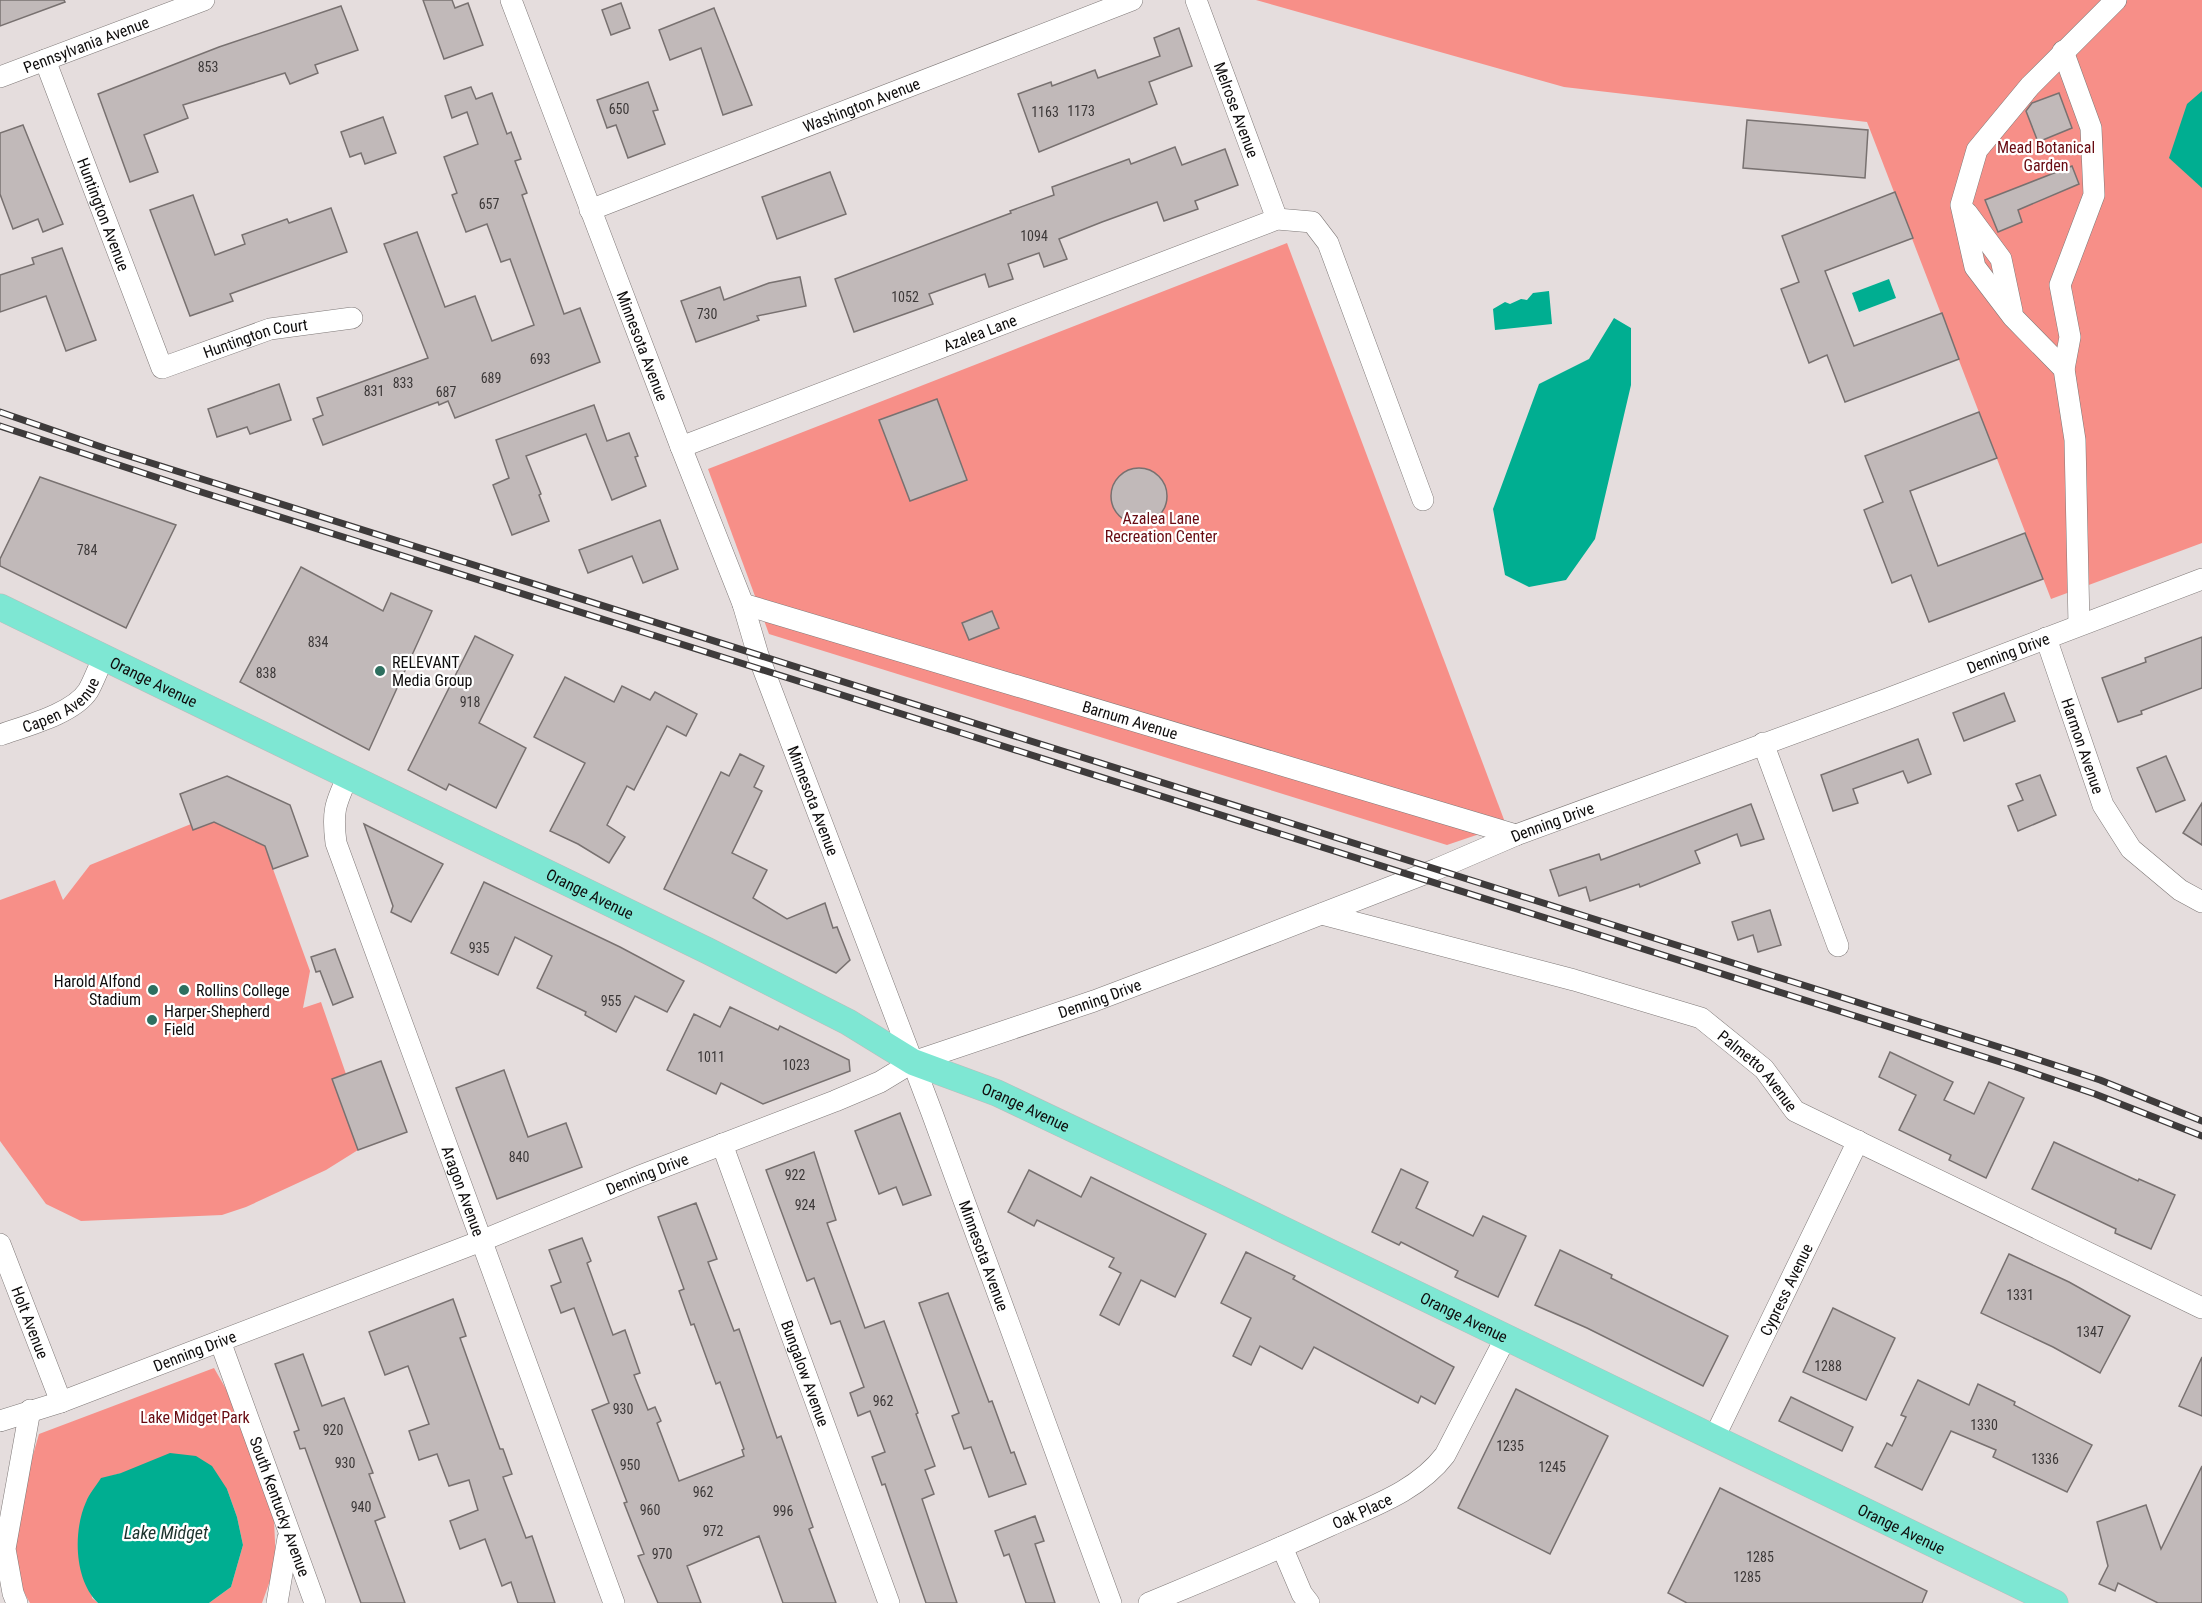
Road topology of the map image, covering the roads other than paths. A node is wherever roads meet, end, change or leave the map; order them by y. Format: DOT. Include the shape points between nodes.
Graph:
graph roads {
  1 [pos="204,0"];
  2 [pos="511,0"];
  3 [pos="1132,0"];
  4 [pos="1196,0"];
  5 [pos="2117,0"];
  6 [pos="173,5"];
  7 [pos="2063,51"];
  8 [pos="45,60"];
  9 [pos="0,77"];
  10 [pos="590,210"];
  11 [pos="1277,219"];
  12 [pos="352,318"];
  13 [pos="162,369"];
  14 [pos="2064,369"];
  15 [pos="681,447"];
  16 [pos="1423,500"];
  17 [pos="2202,579"];
  18 [pos="743,604"];
  19 [pos="0,607"];
  20 [pos="2079,626"];
  21 [pos="2046,638"];
  22 [pos="104,657"];
  23 [pos="0,735"];
  24 [pos="1763,743"];
  25 [pos="348,776"];
  26 [pos="1516,835"];
  27 [pos="2202,902"];
  28 [pos="1322,914"];
  29 [pos="1838,946"];
  30 [pos="913,1062"];
  31 [pos="1858,1141"];
  32 [pos="722,1144"];
  33 [pos="481,1241"];
  34 [pos="0,1244"];
  35 [pos="2202,1308"];
  36 [pos="1506,1337"];
  37 [pos="220,1341"];
  38 [pos="61,1401"];
  39 [pos="30,1410"];
  40 [pos="0,1421"];
  41 [pos="1714,1438"];
  42 [pos="289,1534"];
  43 [pos="1282,1547"];
  44 [pos="16,1603"];
  45 [pos="277,1603"];
  46 [pos="315,1603"];
  47 [pos="614,1603"];
  48 [pos="889,1603"];
  49 [pos="1111,1603"];
  50 [pos="1149,1603"];
  51 [pos="1309,1603"];
  52 [pos="2055,1603"];
  1 -- 6 [label="street, Pennsylvania Avenue"];
  2 -- 10 [label="street, Minnesota Avenue"];
  3 -- 10 [label="street, Washington Avenue"];
  4 -- 11 [label="street, Melrose Avenue"];
  5 -- 7 [label="street"];
  6 -- 8 [label="street, Pennsylvania Avenue"];
  7 -- 14 [label="street" via="2091,128 2094,195 2060,285 2070,337"];
  7 -- 14 [label="street" via="1977,150 1961,206 1975,267 2013,317"];
  8 -- 9 [label="street, Pennsylvania Avenue"];
  8 -- 13 [label="street, Huntington Avenue"];
  10 -- 15 [label="street, Minnesota Avenue"];
  11 -- 15 [label="street, Azalea Lane"];
  11 -- 16 [label="street" via="1312,222 1328,243"];
  12 -- 13 [label="street, Huntington Court" via="270,329"];
  14 -- 20 [label="street" via="2076,440"];
  15 -- 18 [label="street, Minnesota Avenue"];
  17 -- 20 [label="street, Denning Drive"];
  18 -- 26 [label="street, Barnum Avenue"];
  18 -- 30 [label="street, Minnesota Avenue" via="758,655"];
  19 -- 22 [label="main road, Orange Avenue"];
  20 -- 21 [label="street, Denning Drive"];
  21 -- 24 [label="street, Denning Drive"];
  21 -- 27 [label="street, Harmon Avenue" via="2103,805 2131,849 2180,890"];
  22 -- 23 [label="street, Capen Avenue" via="88,692 79,700 55,715"];
  22 -- 25 [label="main road, Orange Avenue"];
  24 -- 26 [label="street, Denning Drive"];
  24 -- 29 [label="street"];
  25 -- 30 [label="main road, Orange Avenue" via="718,956 848,1022"];
  25 -- 33 [label="street, Aragon Avenue" via="334,810 336,843"];
  26 -- 28 [label="street, Denning Drive"];
  28 -- 30 [label="street, Denning Drive" via="1094,1001"];
  28 -- 31 [label="street, Palmetto Avenue" via="1701,1018 1764,1069 1795,1111"];
  30 -- 32 [label="street, Denning Drive" via="880,1082"];
  30 -- 36 [label="main road, Orange Avenue" via="997,1093"];
  30 -- 49 [label="street, Minnesota Avenue"];
  31 -- 35 [label="street, Palmetto Avenue"];
  31 -- 41 [label="street, Cypress Avenue"];
  32 -- 33 [label="street, Denning Drive"];
  32 -- 48 [label="street, Bungalow Avenue"];
  33 -- 37 [label="street, Denning Drive"];
  33 -- 47 [label="street, Aragon Avenue"];
  34 -- 38 [label="street, Holt Avenue"];
  36 -- 41 [label="main road, Orange Avenue"];
  36 -- 43 [label="street, Oak Place" via="1434,1469 1404,1491"];
  37 -- 38 [label="street, Denning Drive"];
  37 -- 42 [label="street, South Kentucky Avenue"];
  38 -- 39 [label="street, Denning Drive"];
  39 -- 40 [label="street, Denning Drive"];
  39 -- 44 [label="street" via="5,1549"];
  41 -- 52 [label="main road, Orange Avenue"];
  42 -- 45 [label="street"];
  42 -- 46 [label="street, South Kentucky Avenue"];
  43 -- 50 [label="street, Oak Place"];
  43 -- 51 [label="street"];
}
